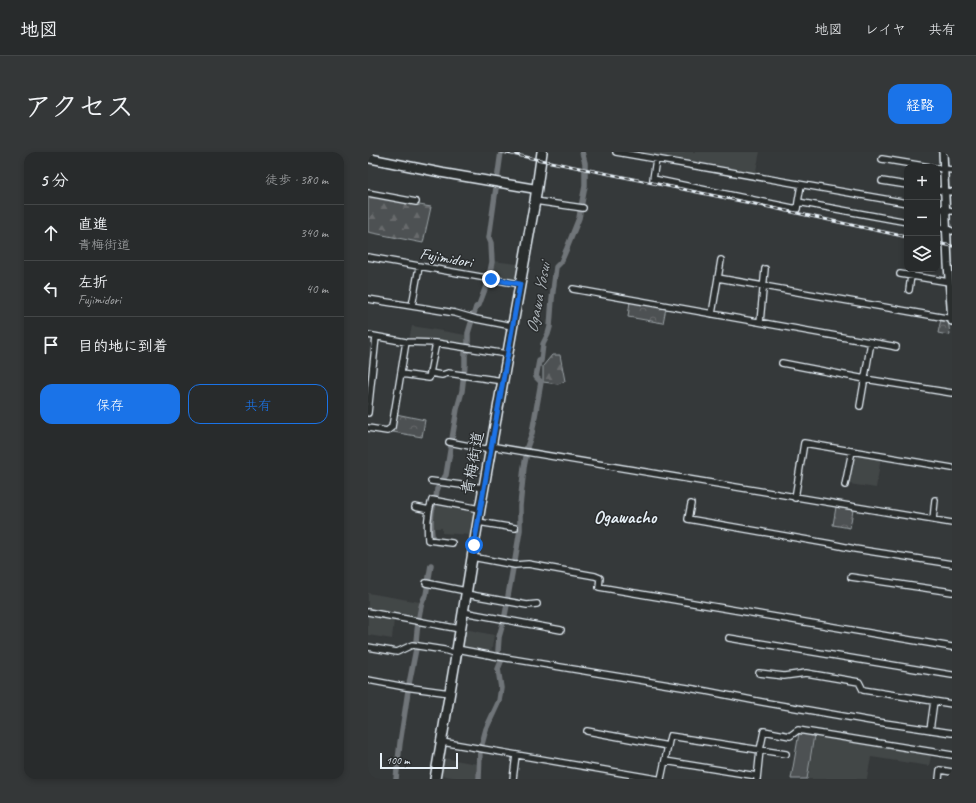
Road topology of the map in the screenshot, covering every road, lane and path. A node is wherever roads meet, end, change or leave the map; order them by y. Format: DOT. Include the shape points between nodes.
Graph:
graph roads {
  1 [pos="542,152"];
  2 [pos="616,152"];
  3 [pos="943,152"];
  4 [pos="368,158"];
  5 [pos="656,159"];
  6 [pos="882,159"];
  7 [pos="912,164"];
  8 [pos="940,169"];
  9 [pos="952,170"];
  10 [pos="882,181"];
  11 [pos="801,184"];
  12 [pos="904,185"];
  13 [pos="536,189"];
  14 [pos="949,192"];
  15 [pos="368,193"];
  16 [pos="534,201"];
  17 [pos="416,202"];
  18 [pos="798,202"];
  19 [pos="904,202"];
  20 [pos="581,208"];
  21 [pos="949,210"];
  22 [pos="904,221"];
  23 [pos="940,228"];
  24 [pos="950,230"];
  25 [pos="950,252"];
  26 [pos="368,257"];
  27 [pos="721,260"];
  28 [pos="420,267"];
  29 [pos="765,268"];
  30 [pos="912,272"];
  31 [pos="900,274"];
  32 [pos="911,276"];
  33 [pos="718,278"];
  34 [pos="949,282"];
  35 [pos="520,284"];
  36 [pos="764,286"];
  37 [pos="573,288"];
  38 [pos="909,290"];
  39 [pos="368,299"];
  40 [pos="412,306"];
  41 [pos="712,314"];
  42 [pos="952,320"];
  43 [pos="760,322"];
  44 [pos="512,326"];
  45 [pos="368,335"];
  46 [pos="376,336"];
  47 [pos="406,342"];
  48 [pos="871,342"];
  49 [pos="436,343"];
  50 [pos="896,347"];
  51 [pos="507,354"];
  52 [pos="782,363"];
  53 [pos="430,373"];
  54 [pos="401,374"];
  55 [pos="865,379"];
  56 [pos="503,381"];
  57 [pos="952,393"];
  58 [pos="860,406"];
  59 [pos="368,413"];
  60 [pos="368,428"];
  61 [pos="451,443"];
  62 [pos="491,447"];
  63 [pos="852,451"];
  64 [pos="952,468"];
  65 [pos="431,481"];
  66 [pos="845,485"];
  67 [pos="484,488"];
  68 [pos="795,498"];
  69 [pos="935,500"];
  70 [pos="691,504"];
  71 [pos="415,507"];
  72 [pos="429,510"];
  73 [pos="480,510"];
  74 [pos="933,520"];
  75 [pos="478,522"];
  76 [pos="952,523"];
  77 [pos="516,528"];
  78 [pos="452,543"];
  79 [pos="472,557"];
  80 [pos="952,564"];
  81 [pos="851,577"];
  82 [pos="428,584"];
  83 [pos="952,592"];
  84 [pos="466,593"];
  85 [pos="537,604"];
  86 [pos="368,612"];
  87 [pos="463,612"];
  88 [pos="460,629"];
  89 [pos="561,630"];
  90 [pos="729,638"];
  91 [pos="368,647"];
  92 [pos="952,647"];
  93 [pos="457,651"];
  94 [pos="759,673"];
  95 [pos="952,675"];
  96 [pos="368,680"];
  97 [pos="450,694"];
  98 [pos="934,701"];
  99 [pos="952,704"];
  100 [pos="930,730"];
  101 [pos="587,732"];
  102 [pos="952,733"];
  103 [pos="442,742"];
  104 [pos="668,746"];
  105 [pos="760,750"];
  106 [pos="786,754"];
  107 [pos="516,755"];
  108 [pos="952,755"];
  109 [pos="664,761"];
  110 [pos="952,772"];
  111 [pos="757,777"];
  112 [pos="435,779"];
  113 [pos="513,779"];
  114 [pos="657,779"];
  115 [pos="661,779"];
  116 [pos="939,779"];
  1 -- 13 [label="main road, 青梅街道"];
  2 -- 5 [label="street"];
  3 -- 8 [label="street"];
  4 -- 13 [label="main road"];
  5 -- 11 [label="street"];
  5 -- 18 [label="street" via="653,179 797,209"];
  6 -- 7 [label="street"];
  8 -- 9 [label="street"];
  8 -- 14 [label="street"];
  10 -- 12 [label="street"];
  11 -- 18 [label="street"];
  11 -- 19 [label="street"];
  13 -- 16 [label="main road, 青梅街道"];
  14 -- 21 [label="street"];
  15 -- 17 [label="street"];
  16 -- 20 [label="street"];
  16 -- 35 [label="main road, 青梅街道"];
  18 -- 22 [label="street"];
  21 -- 24 [label="street"];
  23 -- 24 [label="street"];
  24 -- 25 [label="street"];
  25 -- 34 [label="street"];
  26 -- 28 [label="street, Fujimidori"];
  27 -- 33 [label="street"];
  28 -- 35 [label="street, Fujimidori"];
  28 -- 40 [label="street"];
  29 -- 36 [label="street"];
  30 -- 32 [label="street"];
  31 -- 32 [label="street"];
  32 -- 34 [label="street"];
  32 -- 38 [label="street"];
  33 -- 36 [label="street"];
  33 -- 41 [label="street"];
  34 -- 42 [label="street"];
  35 -- 44 [label="main road, 青梅街道"];
  36 -- 42 [label="street"];
  36 -- 43 [label="street"];
  37 -- 41 [label="street"];
  39 -- 40 [label="street"];
  40 -- 44 [label="street"];
  41 -- 43 [label="street"];
  43 -- 48 [label="street"];
  44 -- 51 [label="main road, 青梅街道"];
  45 -- 46 [label="street"];
  46 -- 47 [label="street"];
  46 -- 59 [label="street"];
  47 -- 49 [label="street"];
  47 -- 54 [label="street"];
  48 -- 50 [label="street"];
  48 -- 55 [label="street"];
  49 -- 51 [label="street"];
  49 -- 53 [label="street"];
  51 -- 56 [label="main road, 青梅街道"];
  52 -- 55 [label="street"];
  53 -- 54 [label="street" via="429,378"];
  53 -- 56 [label="street"];
  54 -- 60 [label="street" via="392,427 387,431"];
  55 -- 57 [label="street"];
  55 -- 58 [label="street"];
  56 -- 62 [label="main road, 青梅街道"];
  61 -- 62 [label="street"];
  62 -- 67 [label="main road, 青梅街道"];
  62 -- 68 [label="street"];
  63 -- 64 [label="street"];
  63 -- 66 [label="street"];
  63 -- 68 [label="street" via="804,443"];
  65 -- 67 [label="street"];
  67 -- 73 [label="main road, 青梅街道"];
  68 -- 74 [label="street"];
  69 -- 74 [label="street"];
  70 -- 80 [label="street" via="688,519"];
  71 -- 72 [label="street"];
  72 -- 73 [label="street" via="432,500"];
  72 -- 78 [label="street" via="428,540"];
  73 -- 75 [label="main road, 青梅街道"];
  74 -- 76 [label="street"];
  75 -- 77 [label="street"];
  75 -- 79 [label="main road, 青梅街道"];
  79 -- 84 [label="main road, 青梅街道"];
  79 -- 92 [label="street" via="595,576 600,578 599,587"];
  81 -- 83 [label="street"];
  82 -- 84 [label="street"];
  84 -- 85 [label="street" via="527,605"];
  84 -- 87 [label="main road, 青梅街道"];
  86 -- 88 [label="street"];
  87 -- 88 [label="main road, 青梅街道"];
  87 -- 89 [label="street"];
  88 -- 93 [label="main road, 青梅街道"];
  90 -- 95 [label="street"];
  91 -- 93 [label="street" via="397,652 412,645"];
  93 -- 97 [label="main road, 青梅街道"];
  93 -- 100 [label="street"];
  94 -- 98 [label="street" via="784,676 806,673 859,682 863,690"];
  96 -- 97 [label="street"];
  97 -- 103 [label="main road, 青梅街道"];
  98 -- 99 [label="street"];
  98 -- 100 [label="street"];
  100 -- 102 [label="street"];
  101 -- 104 [label="street"];
  103 -- 107 [label="street"];
  103 -- 112 [label="main road, 青梅街道"];
  104 -- 105 [label="street" via="670,736"];
  104 -- 109 [label="street"];
  105 -- 106 [label="street"];
  105 -- 108 [label="street" via="764,731 790,736 798,730"];
  105 -- 111 [label="street"];
  107 -- 113 [label="street"];
  107 -- 114 [label="street"];
  109 -- 111 [label="street"];
  109 -- 115 [label="street"];
  110 -- 116 [label="street" via="940,770"];
}
